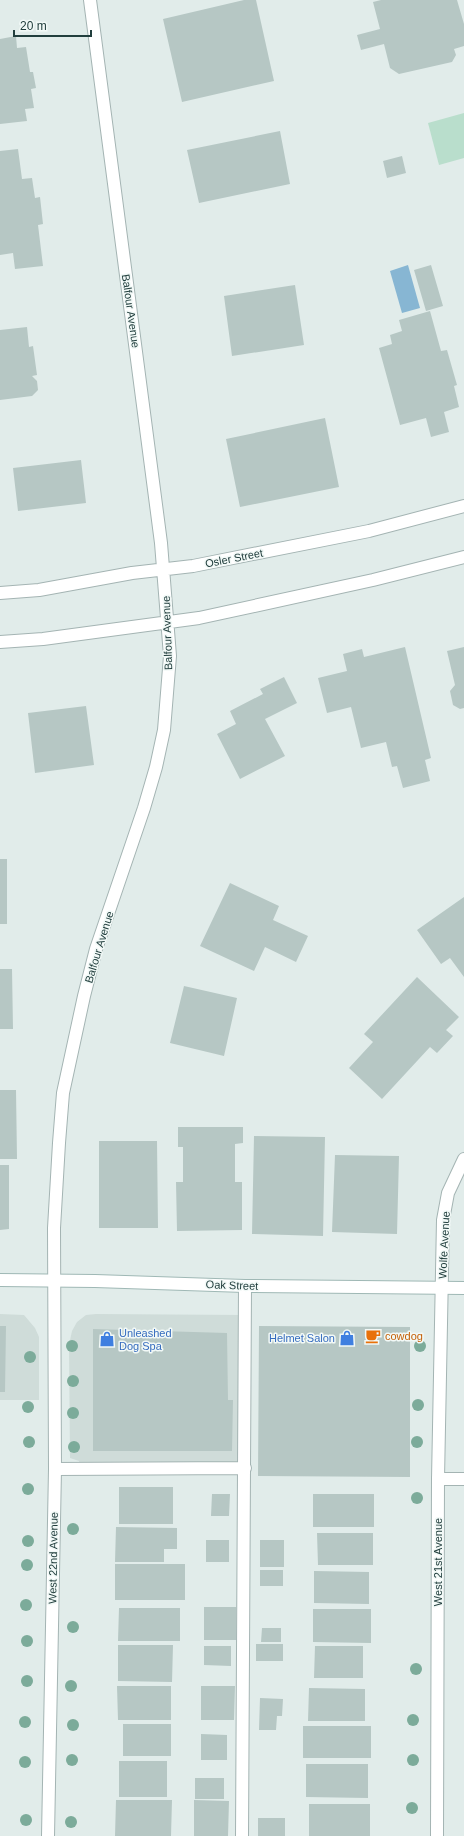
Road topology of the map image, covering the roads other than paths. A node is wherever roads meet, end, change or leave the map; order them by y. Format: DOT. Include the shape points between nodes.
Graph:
graph roads {
  1 [pos="90,0"];
  2 [pos="464,506"];
  3 [pos="464,557"];
  4 [pos="163,569"];
  5 [pos="0,593"];
  6 [pos="168,621"];
  7 [pos="0,642"];
  8 [pos="464,1159"];
  9 [pos="0,1280"];
  10 [pos="54,1280"];
  11 [pos="245,1286"];
  12 [pos="442,1287"];
  13 [pos="464,1288"];
  14 [pos="245,1468"];
  15 [pos="55,1469"];
  16 [pos="438,1479"];
  17 [pos="464,1479"];
  18 [pos="48,1836"];
  19 [pos="242,1836"];
  20 [pos="437,1836"];
  1 -- 4 [label="street, Balfour Avenue"];
  2 -- 4 [label="street, Osler Street" via="369,531 193,566"];
  3 -- 6 [label="street" via="373,580 199,618"];
  4 -- 5 [label="street, Osler Street" via="39,590"];
  4 -- 6 [label="street, Balfour Avenue"];
  6 -- 7 [label="street"];
  6 -- 10 [label="street, Balfour Avenue" via="168,694 156,767 96,948 63,1093 57,1172"];
  8 -- 12 [label="street, Wolfe Avenue" via="448,1193 443,1220"];
  9 -- 10 [label="street, Oak Street"];
  10 -- 11 [label="street, Oak Street"];
  10 -- 15 [label="street, West 22nd Avenue"];
  11 -- 12 [label="street, Oak Street"];
  11 -- 14 [label="street"];
  12 -- 13 [label="street, Oak Street"];
  12 -- 16 [label="street, West 21st Avenue"];
  14 -- 15 [label="street"];
  14 -- 19 [label="street"];
  15 -- 18 [label="street, West 22nd Avenue"];
  16 -- 17 [label="street"];
  16 -- 20 [label="street, West 21st Avenue"];
}
